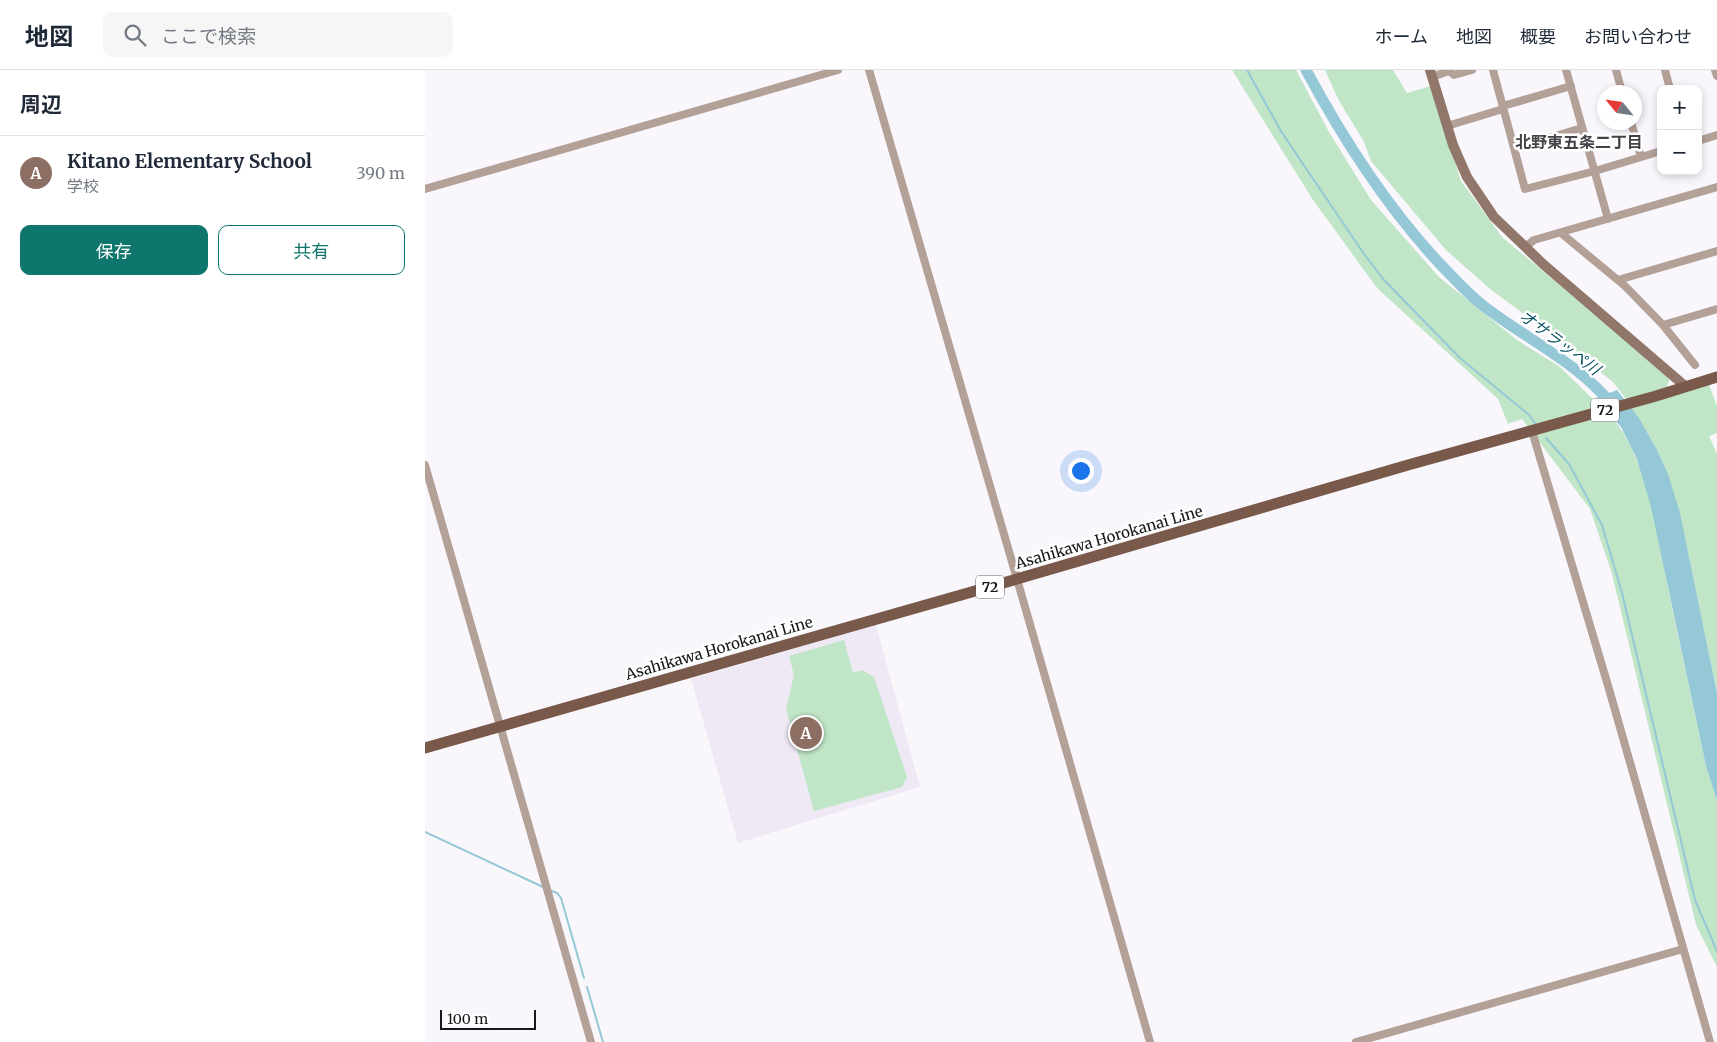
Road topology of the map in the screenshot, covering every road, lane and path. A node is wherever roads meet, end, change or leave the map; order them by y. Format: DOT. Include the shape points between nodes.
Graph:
graph roads {
  1 [pos="838,70"];
  2 [pos="869,70"];
  3 [pos="1472,70"];
  4 [pos="1493,70"];
  5 [pos="1566,70"];
  6 [pos="1616,70"];
  7 [pos="1665,70"];
  8 [pos="1715,70"];
  9 [pos="1449,71"];
  10 [pos="1431,74"];
  11 [pos="1717,76"];
  12 [pos="1620,85"];
  13 [pos="1669,85"];
  14 [pos="1571,86"];
  15 [pos="1503,108"];
  16 [pos="1447,126"];
  17 [pos="1583,128"];
  18 [pos="1633,130"];
  19 [pos="1717,135"];
  20 [pos="1702,140"];
  21 [pos="1514,148"];
  22 [pos="1657,153"];
  23 [pos="1641,157"];
  24 [pos="1595,171"];
  25 [pos="1717,187"];
  26 [pos="425,189"];
  27 [pos="1608,219"];
  28 [pos="1561,233"];
  29 [pos="1525,247"];
  30 [pos="1717,251"];
  31 [pos="1618,280"];
  32 [pos="1717,309"];
  33 [pos="1663,325"];
  34 [pos="1695,365"];
  35 [pos="1717,377"];
  36 [pos="1685,386"];
  37 [pos="1532,431"];
  38 [pos="425,465"];
  39 [pos="1017,579"];
  40 [pos="500,727"];
  41 [pos="425,748"];
  42 [pos="1683,948"];
  43 [pos="591,1042"];
  44 [pos="1150,1042"];
  45 [pos="1356,1042"];
  46 [pos="1710,1042"];
  1 -- 26 [label="street"];
  2 -- 39 [label="street"];
  3 -- 9 [label="street" via="1453,75"];
  4 -- 15 [label="street"];
  5 -- 14 [label="street"];
  6 -- 12 [label="street"];
  7 -- 13 [label="street"];
  8 -- 11 [label="street"];
  9 -- 10 [label="street"];
  10 -- 16 [label="street"];
  14 -- 15 [label="street"];
  14 -- 17 [label="street"];
  15 -- 16 [label="street"];
  15 -- 21 [label="street"];
  16 -- 29 [label="street" via="1467,177 1481,200"];
  17 -- 21 [label="street"];
  17 -- 24 [label="street"];
  18 -- 23 [label="street"];
  19 -- 20 [label="street"];
  21 -- 24 [label="street" via="1525,189"];
  22 -- 23 [label="street"];
  23 -- 24 [label="street"];
  24 -- 27 [label="street"];
  25 -- 27 [label="street"];
  27 -- 28 [label="street"];
  28 -- 29 [label="street" via="1534,240"];
  28 -- 31 [label="street"];
  29 -- 36 [label="street"];
  30 -- 31 [label="street"];
  31 -- 33 [label="street"];
  32 -- 33 [label="street"];
  33 -- 34 [label="street"];
  35 -- 36 [label="main road, 72"];
  36 -- 37 [label="main road, Asahikawa Horokanai Line / 72"];
  37 -- 39 [label="main road, Asahikawa Horokanai Line / 72"];
  37 -- 42 [label="street"];
  38 -- 40 [label="street"];
  39 -- 40 [label="main road, Asahikawa Horokanai Line / 72"];
  39 -- 44 [label="street"];
  40 -- 41 [label="main road, Asahikawa Horokanai Line / 72"];
  40 -- 43 [label="street"];
  42 -- 45 [label="street"];
  42 -- 46 [label="street"];
}
